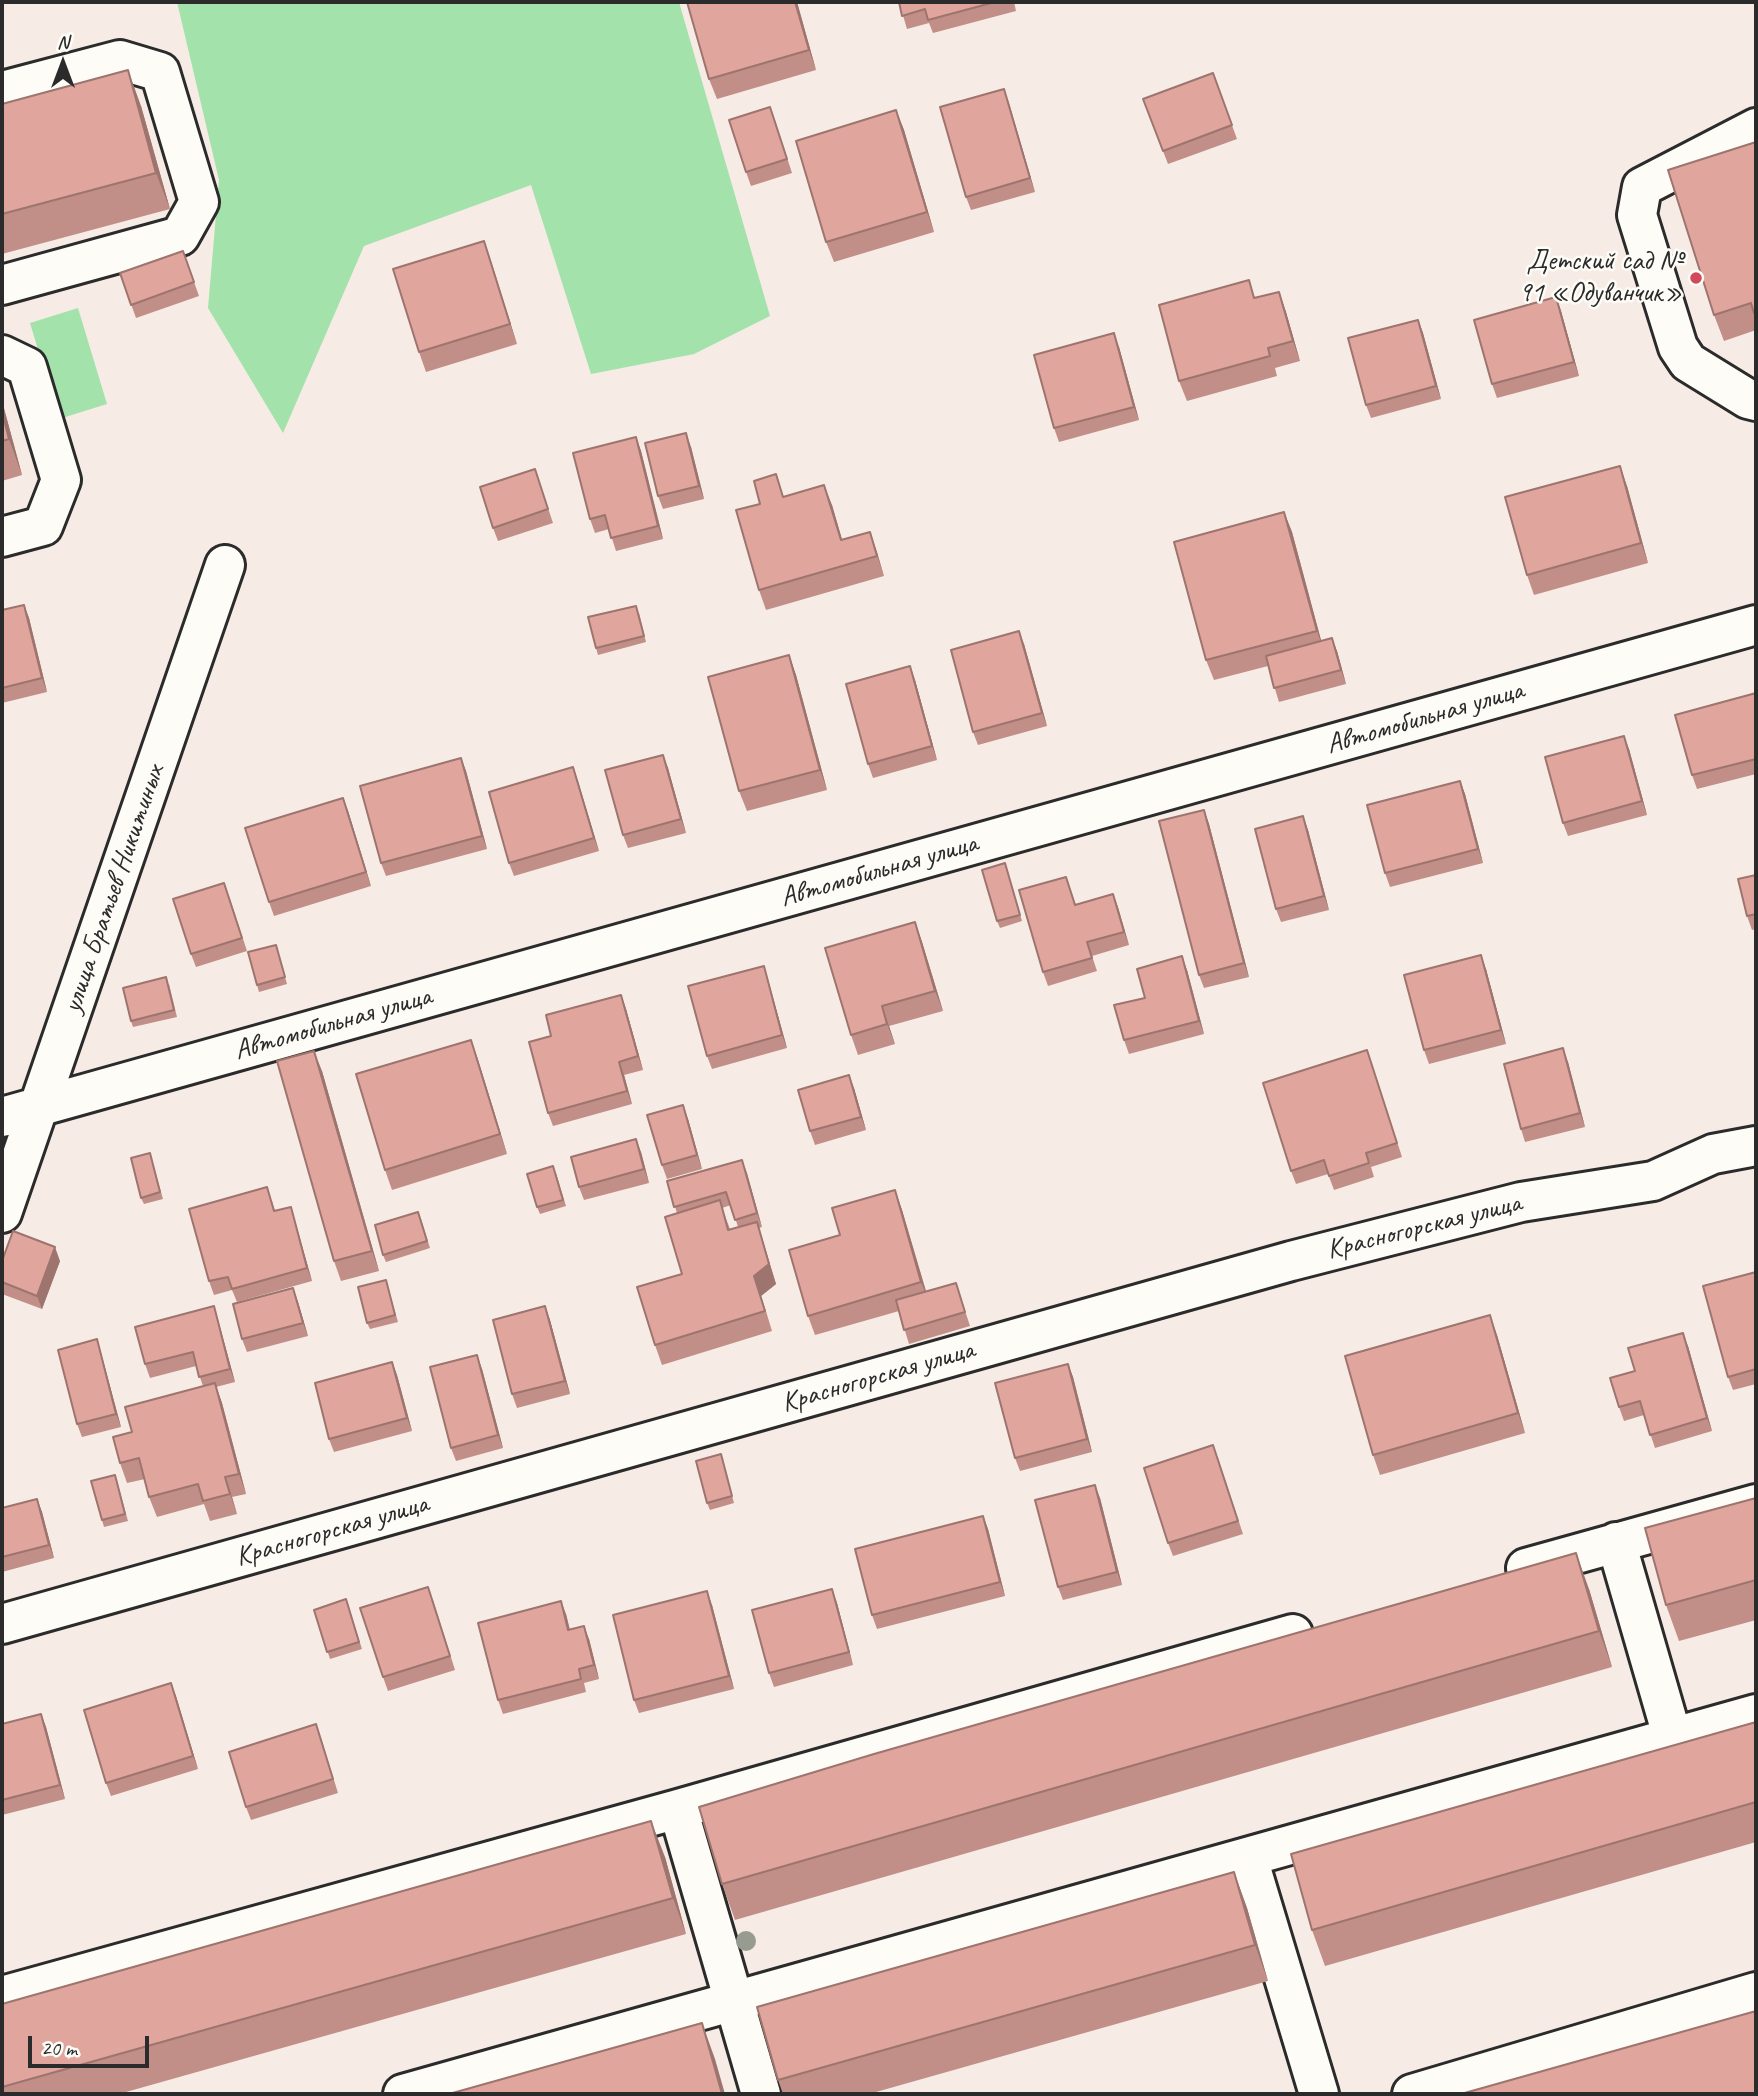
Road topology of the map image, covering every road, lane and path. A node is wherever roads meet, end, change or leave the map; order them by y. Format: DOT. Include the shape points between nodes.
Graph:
graph roads {
  1 [pos="2,92"];
  2 [pos="1756,128"];
  3 [pos="2,285"];
  4 [pos="2,355"];
  5 [pos="1756,401"];
  6 [pos="2,537"];
  7 [pos="225,565"];
  8 [pos="1756,625"];
  9 [pos="40,1106"];
  10 [pos="2,1117"];
  11 [pos="1756,1146"];
  12 [pos="2,1213"];
  13 [pos="1756,1504"];
  14 [pos="1616,1542"];
  15 [pos="1496,1577"];
  16 [pos="2,1624"];
  17 [pos="1322,1626"];
  18 [pos="1756,1714"];
  19 [pos="1673,1739"];
  20 [pos="678,1809"];
  21 [pos="1248,1858"];
  22 [pos="1756,1992"];
  23 [pos="2,1996"];
  24 [pos="734,2003"];
  25 [pos="403,2094"];
  26 [pos="761,2094"];
  27 [pos="1318,2094"];
  28 [pos="1412,2094"];
  1 -- 3 [label="street" via="120,60 160,72 199,202 180,236"];
  2 -- 5 [label="street" via="1642,187 1637,215 1678,347 1688,362"];
  4 -- 6 [label="street" via="27,367 61,480 43,526"];
  7 -- 9 [label="street, улица Братьев Никитиных"];
  8 -- 9 [label="street, Автомобильная улица"];
  9 -- 10 [label="street, Автомобильная улица"];
  9 -- 12 [label="street, улица Братьев Никитиных"];
  11 -- 16 [label="street, Красногорская улица" via="1713,1154 1653,1181 1521,1202 1291,1261"];
  13 -- 14 [label="street"];
  14 -- 15 [label="street"];
  14 -- 19 [label="street"];
  17 -- 20 [label="street"];
  18 -- 19 [label="street"];
  19 -- 21 [label="street"];
  20 -- 23 [label="street"];
  20 -- 24 [label="street"];
  21 -- 24 [label="street"];
  21 -- 27 [label="street"];
  22 -- 28 [label="street"];
  24 -- 25 [label="street"];
  24 -- 26 [label="street"];
}
